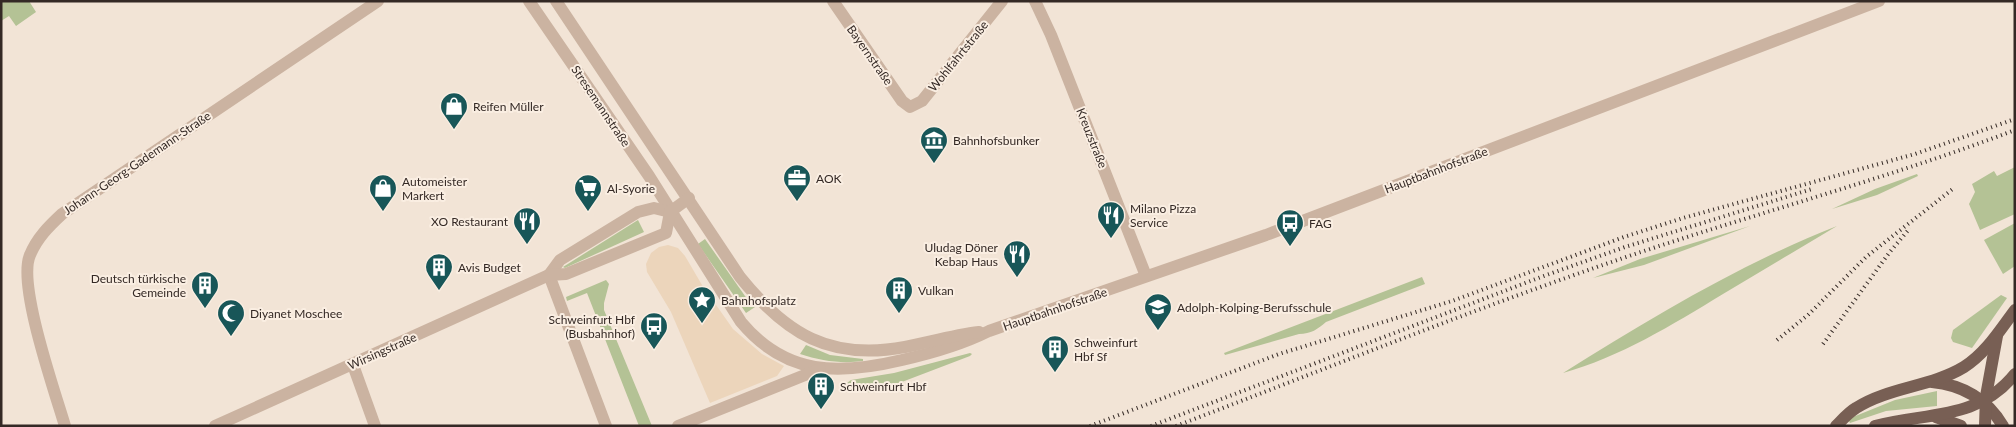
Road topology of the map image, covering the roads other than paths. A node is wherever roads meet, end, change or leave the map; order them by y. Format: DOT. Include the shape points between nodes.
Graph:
graph roads {
  1 [pos="378,1"];
  2 [pos="529,1"];
  3 [pos="833,1"];
  4 [pos="1002,1"];
  5 [pos="1035,1"];
  6 [pos="1879,1"];
  7 [pos="559,6"];
  8 [pos="545,24"];
  9 [pos="910,107"];
  10 [pos="689,198"];
  11 [pos="670,212"];
  12 [pos="549,275"];
  13 [pos="1146,276"];
  14 [pos="2015,310"];
  15 [pos="989,331"];
  16 [pos="1997,336"];
  17 [pos="352,365"];
  18 [pos="820,369"];
  19 [pos="2015,374"];
  20 [pos="1927,382"];
  21 [pos="1985,401"];
  22 [pos="1936,417"];
  23 [pos="65,426"];
  24 [pos="215,426"];
  25 [pos="375,426"];
  26 [pos="606,426"];
  27 [pos="678,426"];
  28 [pos="1836,426"];
  29 [pos="1875,426"];
  30 [pos="1961,426"];
  31 [pos="1985,426"];
  32 [pos="2003,426"];
  1 -- 23 [label="street, Johann-Georg-Gademann-Straße" via="62,214 43,232 29,257 27,283"];
  2 -- 8 [label="street, Stresemannstraße"];
  3 -- 9 [label="street, Bayernstraße" via="902,101"];
  4 -- 9 [label="street, Wohlfahrtstraße" via="922,100"];
  5 -- 13 [label="street, Kreuzstraße"];
  6 -- 13 [label="street, Hauptbahnhofstraße" via="1266,235"];
  7 -- 8 [label="street"];
  7 -- 10 [label="street, Stresemannstraße"];
  8 -- 11 [label="street, Stresemannstraße"];
  10 -- 11 [label="street"];
  10 -- 15 [label="street, Hauptbahnhofstraße" via="754,294 784,324 816,342 844,350 872,351"];
  11 -- 12 [label="street" via="654,208 638,212 560,260"];
  11 -- 12 [label="street" via="666,233 566,274"];
  11 -- 18 [label="street, Hauptbahnhofstraße" via="748,330 774,350"];
  12 -- 17 [label="street, Wirsingstraße"];
  12 -- 26 [label="street"];
  13 -- 15 [label="street, Hauptbahnhofstraße"];
  14 -- 16 [label="main road"];
  15 -- 18 [label="street, Hauptbahnhofstraße" via="958,346 888,364 845,370"];
  16 -- 20 [label="main road" via="1964,367"];
  16 -- 21 [label="main road"];
  17 -- 24 [label="street, Wirsingstraße"];
  17 -- 25 [label="street"];
  18 -- 27 [label="street"];
  19 -- 21 [label="main road"];
  20 -- 21 [label="main road" via="1946,384"];
  20 -- 28 [label="main road" via="1855,408"];
  21 -- 22 [label="main road"];
  21 -- 31 [label="main road"];
  21 -- 32 [label="main road"];
  22 -- 29 [label="main road"];
  22 -- 30 [label="main road"];
}
